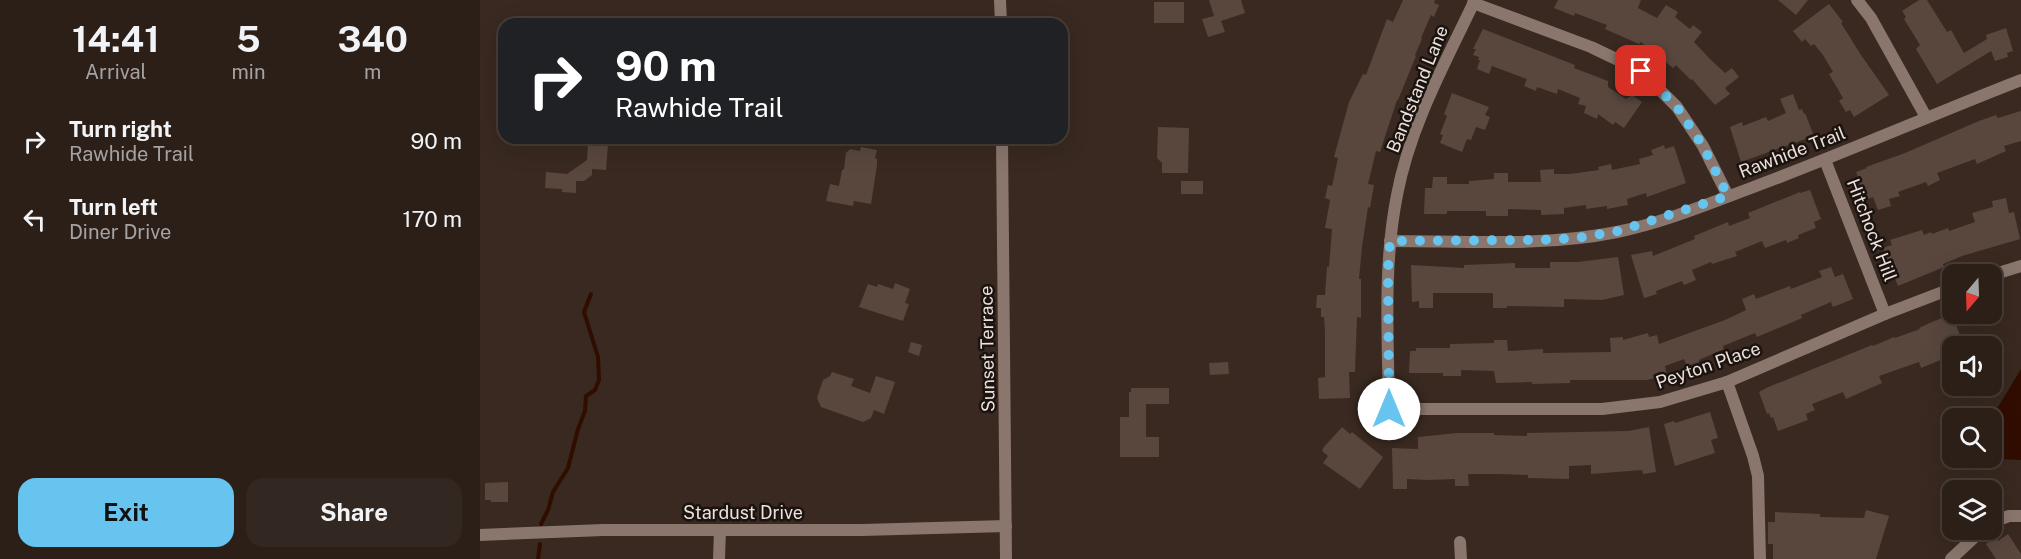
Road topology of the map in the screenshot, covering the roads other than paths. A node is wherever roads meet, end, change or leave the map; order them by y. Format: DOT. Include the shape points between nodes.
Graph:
graph roads {
  1 [pos="1000,0"];
  2 [pos="1857,0"];
  3 [pos="1474,1"];
  4 [pos="1001,18"];
  5 [pos="2021,80"];
  6 [pos="1926,117"];
  7 [pos="1002,144"];
  8 [pos="1825,160"];
  9 [pos="1728,196"];
  10 [pos="1390,241"];
  11 [pos="2021,266"];
  12 [pos="2002,272"];
  13 [pos="1942,292"];
  14 [pos="1885,314"];
  15 [pos="1727,382"];
  16 [pos="1389,409"];
  17 [pos="2021,516"];
  18 [pos="2002,518"];
  19 [pos="1006,526"];
  20 [pos="720,530"];
  21 [pos="480,534"];
  22 [pos="1971,540"];
  23 [pos="1460,542"];
  24 [pos="719,559"];
  25 [pos="1006,559"];
  26 [pos="1461,559"];
  27 [pos="1760,559"];
  28 [pos="1951,559"];
  1 -- 4 [label="street"];
  2 -- 6 [label="street"];
  3 -- 9 [label="street" via="1641,71 1677,107 1703,146"];
  3 -- 10 [label="street, Bandstand Lane" via="1413,137 1397,195"];
  5 -- 6 [label="street, Rawhide Trail"];
  6 -- 8 [label="street, Rawhide Trail"];
  7 -- 19 [label="street, Sunset Terrace"];
  8 -- 9 [label="street, Rawhide Trail"];
  8 -- 14 [label="street, Hitchock Hill"];
  9 -- 10 [label="street, Rawhide Trail" via="1619,231 1577,238"];
  10 -- 16 [label="street, Bandstand Lane"];
  11 -- 12 [label="street"];
  13 -- 14 [label="street, Peyton Place"];
  14 -- 15 [label="street, Peyton Place"];
  15 -- 16 [label="street, Peyton Place" via="1660,402 1602,409"];
  15 -- 27 [label="street" via="1758,476"];
  17 -- 18 [label="street"];
  19 -- 20 [label="street, Stardust Drive"];
  19 -- 25 [label="street, Sunset Terrace"];
  20 -- 21 [label="street, Stardust Drive"];
  20 -- 24 [label="street"];
  22 -- 28 [label="street"];
  23 -- 26 [label="street"];
}
